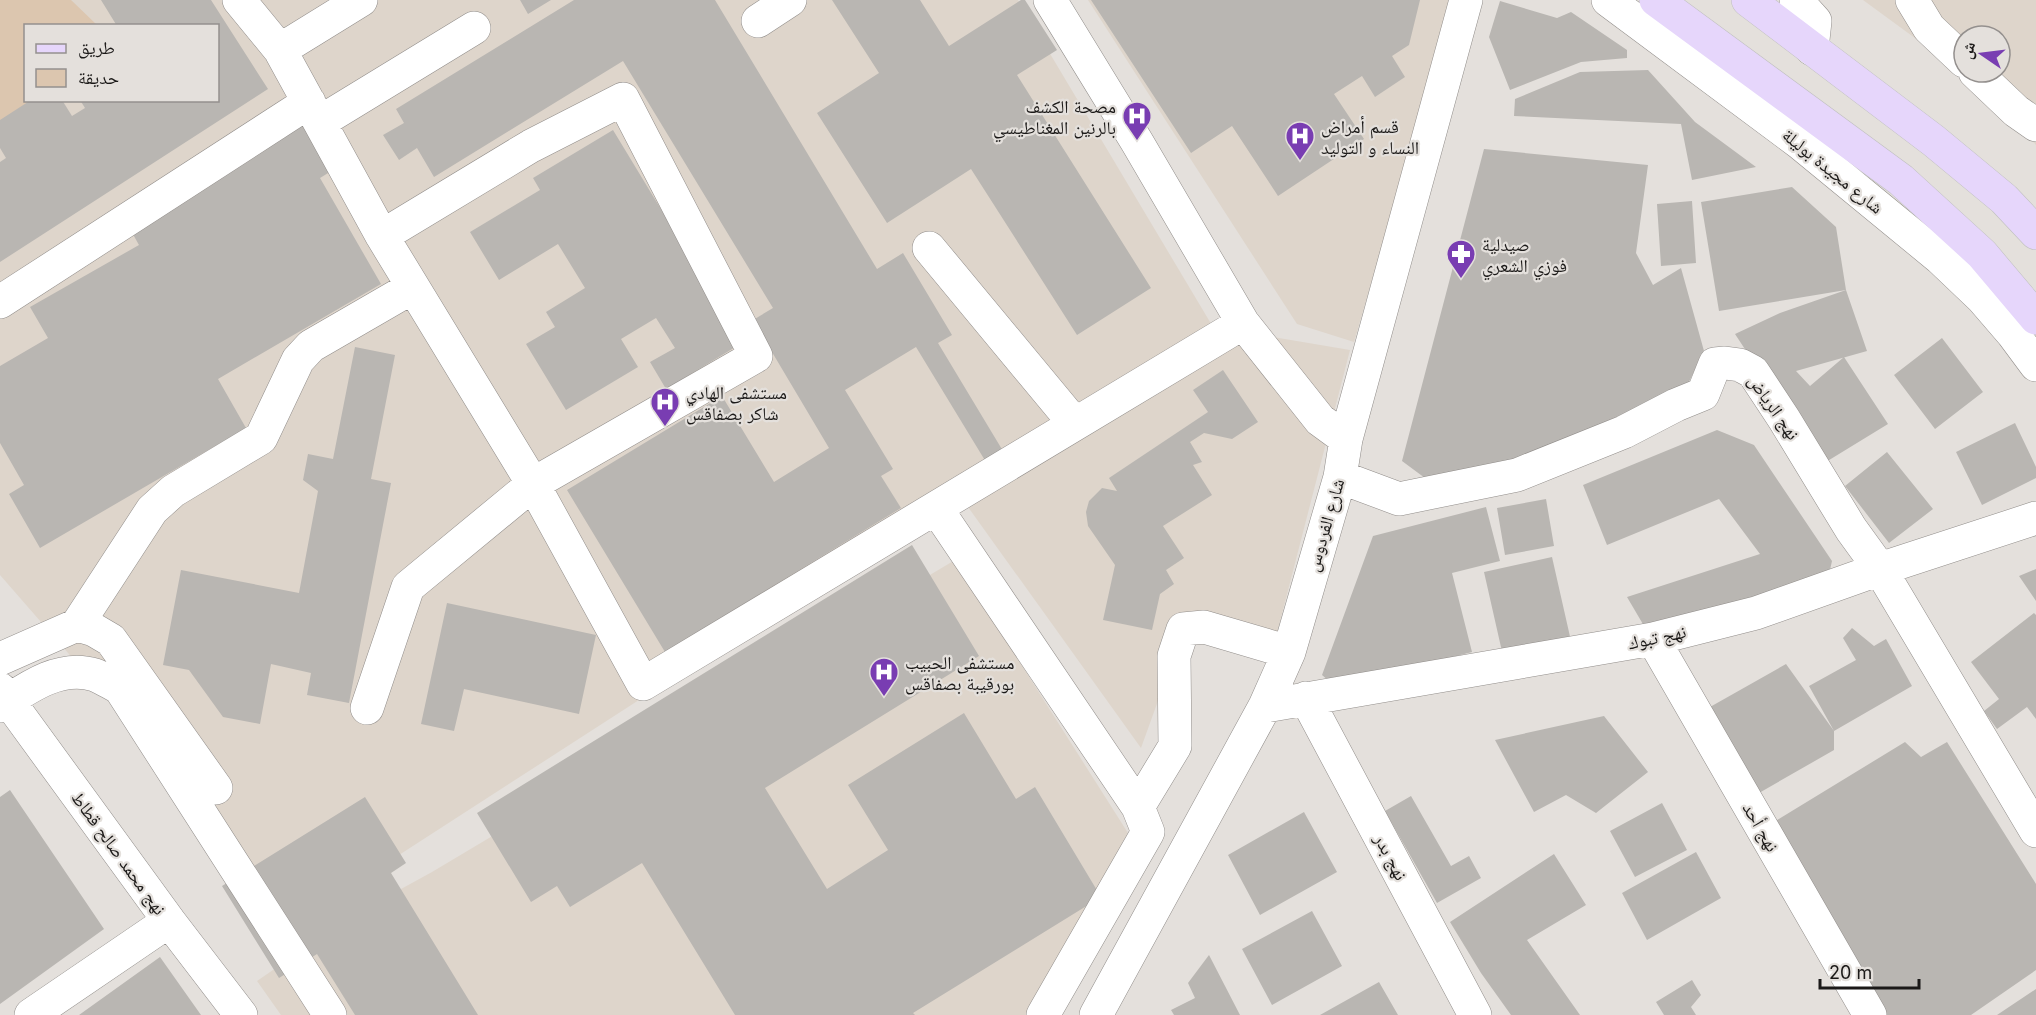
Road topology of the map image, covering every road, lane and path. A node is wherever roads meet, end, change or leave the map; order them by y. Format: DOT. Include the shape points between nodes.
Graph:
graph roads {
  1 [pos="239,0"];
  2 [pos="361,0"];
  3 [pos="790,0"];
  4 [pos="1050,0"];
  5 [pos="1466,0"];
  6 [pos="1608,0"];
  7 [pos="1656,0"];
  8 [pos="1748,0"];
  9 [pos="1796,0"];
  10 [pos="1911,0"];
  11 [pos="758,21"];
  12 [pos="474,28"];
  13 [pos="1812,49"];
  14 [pos="280,50"];
  15 [pos="1952,50"];
  16 [pos="1988,84"];
  17 [pos="314,112"];
  18 [pos="2036,125"];
  19 [pos="2036,233"];
  20 [pos="382,236"];
  21 [pos="929,248"];
  22 [pos="413,287"];
  23 [pos="0,302"];
  24 [pos="2036,318"];
  25 [pos="1243,323"];
  26 [pos="2036,365"];
  27 [pos="1075,424"];
  28 [pos="1346,439"];
  29 [pos="1340,477"];
  30 [pos="533,484"];
  31 [pos="936,508"];
  32 [pos="2036,518"];
  33 [pos="1880,569"];
  34 [pos="77,626"];
  35 [pos="1653,639"];
  36 [pos="1289,652"];
  37 [pos="0,659"];
  38 [pos="1306,698"];
  39 [pos="3,699"];
  40 [pos="1265,706"];
  41 [pos="368,708"];
  42 [pos="216,788"];
  43 [pos="1138,807"];
  44 [pos="2036,831"];
  45 [pos="169,921"];
  46 [pos="31,1015"];
  47 [pos="241,1015"];
  48 [pos="330,1015"];
  49 [pos="1043,1015"];
  50 [pos="1095,1015"];
  51 [pos="1475,1015"];
  52 [pos="1870,1015"];
  1 -- 14 [label="street"];
  2 -- 14 [label="street"];
  3 -- 11 [label="street"];
  4 -- 25 [label="street"];
  5 -- 28 [label="street, شارع الفردوس"];
  6 -- 26 [label="street, شارع مجيدة بوليلة" via="1800,143 1940,258 1982,298"];
  7 -- 24 [label="main road, شارع مجيدة بوليلة" via="1901,180 1982,254"];
  8 -- 13 [label="main road"];
  9 -- 13 [label="street" via="1815,21"];
  10 -- 15 [label="street" via="1929,28"];
  12 -- 17 [label="street"];
  13 -- 19 [label="main road" via="1934,141 2004,199"];
  14 -- 17 [label="street"];
  16 -- 18 [label="street"];
  17 -- 20 [label="street"];
  17 -- 23 [label="street"];
  20 -- 22 [label="street"];
  20 -- 30 [label="street" via="531,146 623,99 756,356"];
  21 -- 27 [label="street"];
  22 -- 30 [label="street"];
  22 -- 34 [label="street" via="311,346 298,360 261,438 173,491 152,510"];
  25 -- 27 [label="street"];
  25 -- 28 [label="street" via="1320,420"];
  27 -- 31 [label="street"];
  28 -- 29 [label="street, شارع الفردوس"];
  29 -- 33 [label="street, نهج الرياض" via="1399,499 1517,475 1624,432 1703,394 1715,364 1740,365 1753,372 1851,530"];
  29 -- 36 [label="street, شارع الفردوس"];
  30 -- 31 [label="street" via="644,684"];
  30 -- 41 [label="street" via="408,587"];
  31 -- 43 [label="street"];
  32 -- 33 [label="street, نهج تبوك"];
  33 -- 35 [label="street, نهج تبوك" via="1756,613"];
  33 -- 44 [label="street, نهج الرياض"];
  34 -- 37 [label="street"];
  34 -- 42 [label="street" via="111,640"];
  35 -- 38 [label="street, نهج تبوك"];
  35 -- 52 [label="street, نهج أحد"];
  36 -- 40 [label="street, شارع الفردوس"];
  36 -- 43 [label="street" via="1204,627 1183,629 1174,656 1174,746"];
  38 -- 40 [label="street, نهج تبوك"];
  38 -- 51 [label="street, نهج بدر"];
  39 -- 45 [label="street, نهج محمد صالح قطاط"];
  39 -- 48 [label="street" via="53,675 94,675 120,688"];
  40 -- 50 [label="street, شارع الفردوس"];
  43 -- 49 [label="street" via="1148,832"];
  45 -- 46 [label="street"];
  45 -- 47 [label="street, نهج محمد صالح قطاط"];
}
